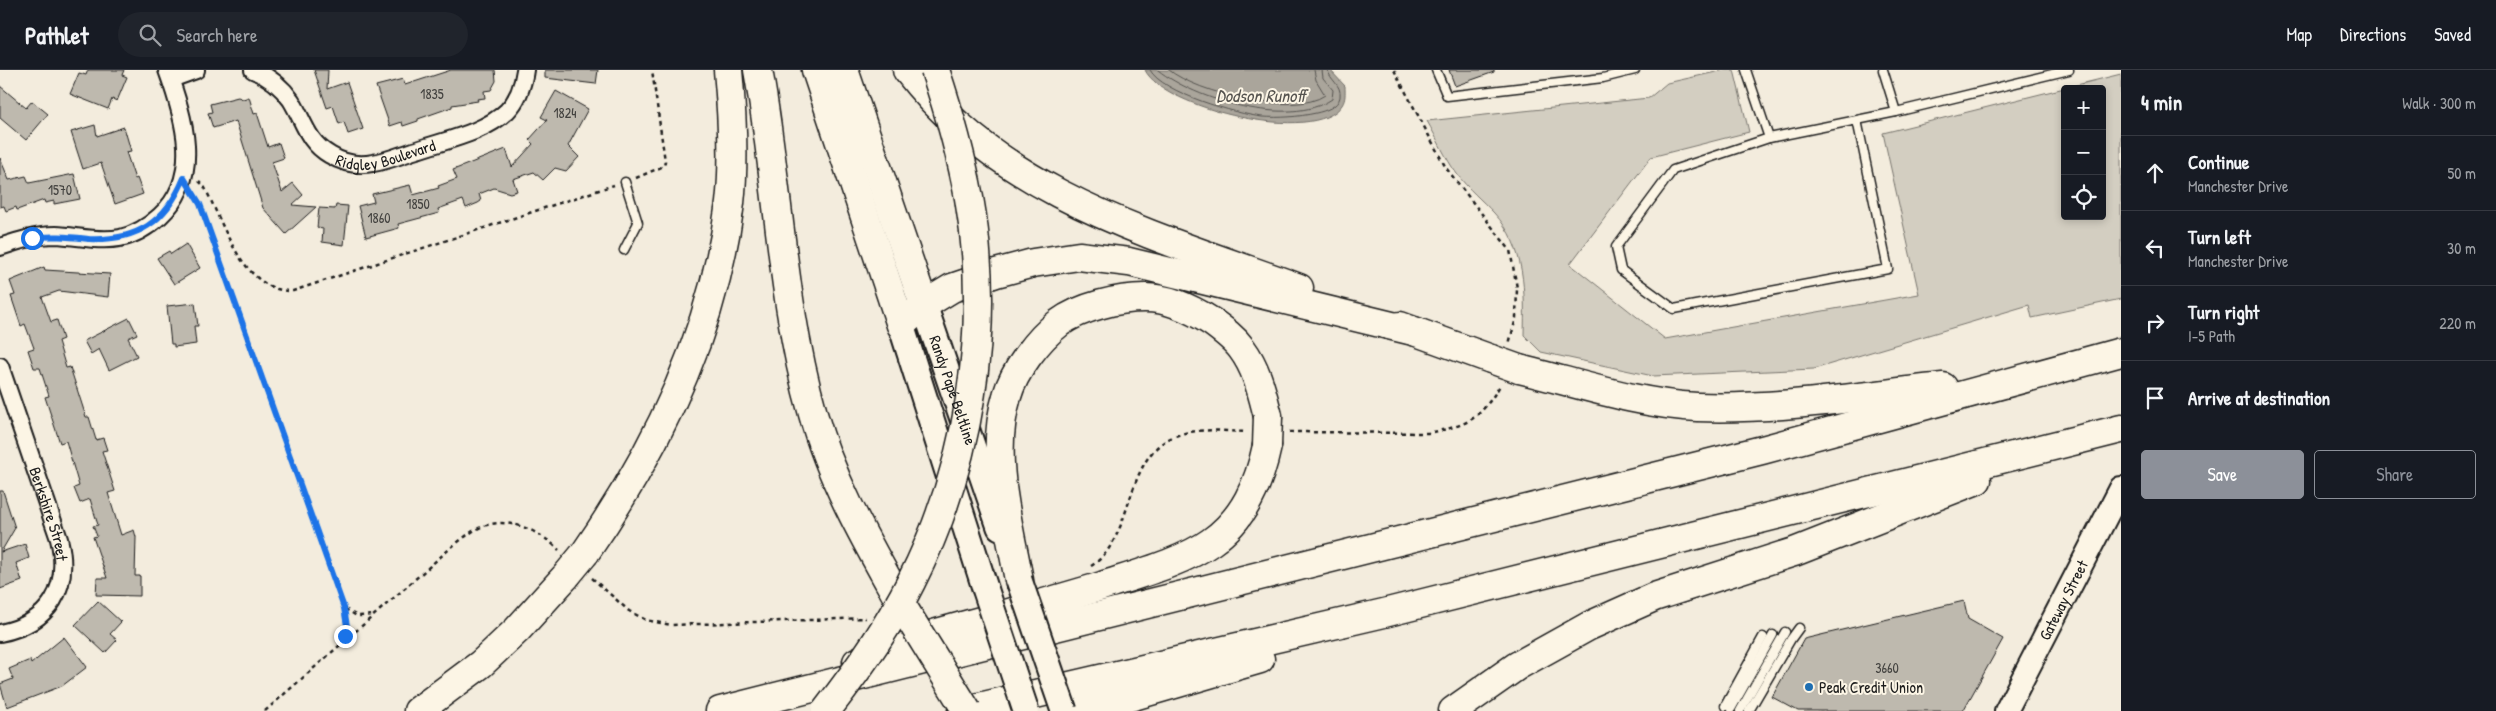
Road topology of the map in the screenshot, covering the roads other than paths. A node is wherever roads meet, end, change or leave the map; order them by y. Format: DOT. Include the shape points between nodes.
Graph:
graph roads {
  1 [pos="196,70"];
  2 [pos="253,70"];
  3 [pos="524,70"];
  4 [pos="728,70"];
  5 [pos="758,70"];
  6 [pos="816,70"];
  7 [pos="844,70"];
  8 [pos="907,70"];
  9 [pos="935,70"];
  10 [pos="1436,70"];
  11 [pos="1600,70"];
  12 [pos="1635,70"];
  13 [pos="1746,70"];
  14 [pos="1883,70"];
  15 [pos="2069,70"];
  16 [pos="169,75"];
  17 [pos="1603,78"];
  18 [pos="1896,112"];
  19 [pos="1857,120"];
  20 [pos="1769,138"];
  21 [pos="625,182"];
  22 [pos="0,248"];
  23 [pos="624,250"];
  24 [pos="924,305"];
  25 [pos="900,325"];
  26 [pos="1417,332"];
  27 [pos="2121,352"];
  28 [pos="0,366"];
  29 [pos="2030,378"];
  30 [pos="2121,429"];
  31 [pos="2080,439"];
  32 [pos="2121,488"];
  33 [pos="1018,580"];
  34 [pos="1384,613"];
  35 [pos="1800,628"];
  36 [pos="1784,632"];
  37 [pos="0,633"];
  38 [pos="1773,635"];
  39 [pos="1763,637"];
  40 [pos="803,690"];
  41 [pos="418,711"];
  42 [pos="720,711"];
  43 [pos="826,711"];
  44 [pos="962,711"];
  45 [pos="967,711"];
  46 [pos="1026,711"];
  47 [pos="1064,711"];
  48 [pos="1082,711"];
  49 [pos="1453,711"];
  50 [pos="1740,711"];
  51 [pos="1749,711"];
  52 [pos="2006,711"];
  1 -- 16 [label="street"];
  2 -- 3 [label="street, Ridgley Boulevard" via="284,91 305,131 319,148 343,161 364,164 383,161 456,136 500,117 515,101"];
  4 -- 41 [label="highway, bridge" via="732,152 730,202 716,275 688,366 671,408 626,493 566,576 481,664"];
  5 -- 45 [label="highway, bridge" via="793,319 813,415 853,514 904,609"];
  6 -- 25 [label="highway, Randy Papé Beltline"];
  7 -- 24 [label="highway, Randy Papé Beltline"];
  8 -- 26 [label="highway" via="969,136 1022,174 1048,188 1100,214"];
  9 -- 43 [label="highway, bridge" via="958,145 976,254 976,336 966,418 945,499 911,582 870,653"];
  10 -- 17 [label="lane" via="1447,96"];
  11 -- 17 [label="lane"];
  12 -- 17 [label="lane"];
  13 -- 20 [label="lane"];
  14 -- 18 [label="lane"];
  15 -- 18 [label="lane"];
  16 -- 22 [label="street" via="185,130 187,155 185,173 167,210 134,234 103,239 44,236"];
  18 -- 19 [label="lane"];
  19 -- 20 [label="lane"];
  19 -- 20 [label="lane" via="1888,269 1674,309 1621,270 1616,247 1673,170"];
  21 -- 23 [label="lane" via="638,223"];
  24 -- 25 [label="highway"];
  24 -- 26 [label="highway" via="952,288 996,272 1079,256 1129,262"];
  24 -- 33 [label="main road, Randy Papé Beltline"];
  25 -- 46 [label="main road, Randy Papé Beltline, bridge"];
  26 -- 29 [label="highway, bridge" via="1519,368 1636,398 1696,407 1813,401"];
  27 -- 29 [label="highway"];
  28 -- 37 [label="street, Berkshire Street" via="59,539 63,560 59,585 46,611 24,627"];
  29 -- 40 [label="highway" via="1762,450"];
  30 -- 31 [label="highway"];
  31 -- 34 [label="highway"];
  31 -- 49 [label="highway" via="1794,552 1646,601 1589,626 1517,666"];
  32 -- 52 [label="main road, Gateway Street"];
  33 -- 40 [label="highway, bridge" via="1002,486 1000,435 1007,396 1025,359 1059,323 1100,304 1145,298 1172,302 1195,311 1228,333 1254,369 1268,416 1267,446 1261,473 1247,506 1211,542 1137,575 884,648"];
  33 -- 47 [label="main road, Randy Papé Beltline, bridge"];
  34 -- 44 [label="highway"];
  34 -- 48 [label="highway" via="1310,645"];
  35 -- 51 [label="lane" via="1790,639"];
  36 -- 50 [label="lane"];
  38 -- 39 [label="lane" via="1728,707"];
  40 -- 42 [label="highway"];
}
